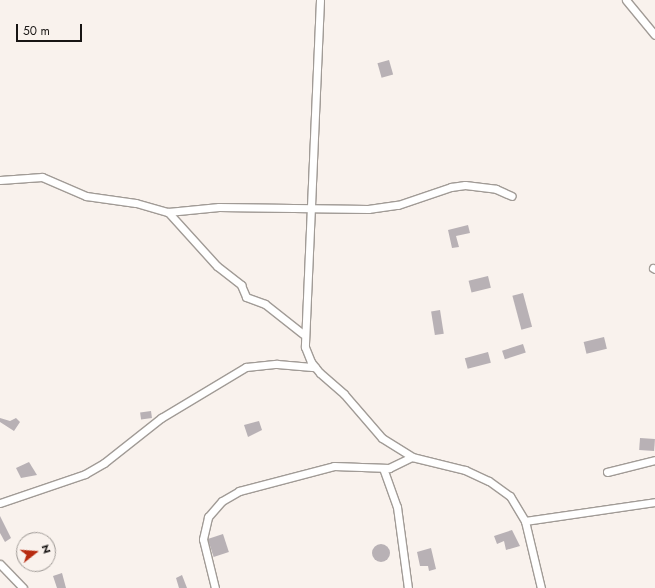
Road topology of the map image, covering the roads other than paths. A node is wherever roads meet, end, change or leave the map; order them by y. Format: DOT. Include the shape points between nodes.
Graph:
graph roads {
  1 [pos="320,0"];
  2 [pos="626,0"];
  3 [pos="655,35"];
  4 [pos="0,180"];
  5 [pos="512,196"];
  6 [pos="309,209"];
  7 [pos="168,212"];
  8 [pos="303,334"];
  9 [pos="315,368"];
  10 [pos="412,457"];
  11 [pos="655,460"];
  12 [pos="384,468"];
  13 [pos="607,472"];
  14 [pos="655,502"];
  15 [pos="0,503"];
  16 [pos="525,521"];
  17 [pos="1,567"];
  18 [pos="23,588"];
  19 [pos="215,588"];
  20 [pos="408,588"];
  21 [pos="541,588"];
  1 -- 6 [label="street" via="320,48"];
  2 -- 3 [label="street"];
  4 -- 7 [label="street" via="42,177 86,196 136,203"];
  5 -- 6 [label="street" via="496,189 465,185 451,186 382,208"];
  6 -- 7 [label="street" via="219,208"];
  6 -- 8 [label="street"];
  7 -- 8 [label="street" via="217,266 241,285 246,297 265,304"];
  8 -- 9 [label="street" via="305,347"];
  9 -- 10 [label="street" via="344,394 376,432"];
  9 -- 15 [label="street" via="277,364 246,367 161,418 104,464 85,474"];
  10 -- 12 [label="street" via="405,462"];
  10 -- 16 [label="street" via="465,470 489,481 510,496"];
  11 -- 13 [label="street"];
  12 -- 19 [label="street" via="334,466 239,491 222,502 208,516 203,539"];
  12 -- 20 [label="street" via="397,507"];
  14 -- 16 [label="street"];
  16 -- 21 [label="street"];
  17 -- 18 [label="street"];
}
